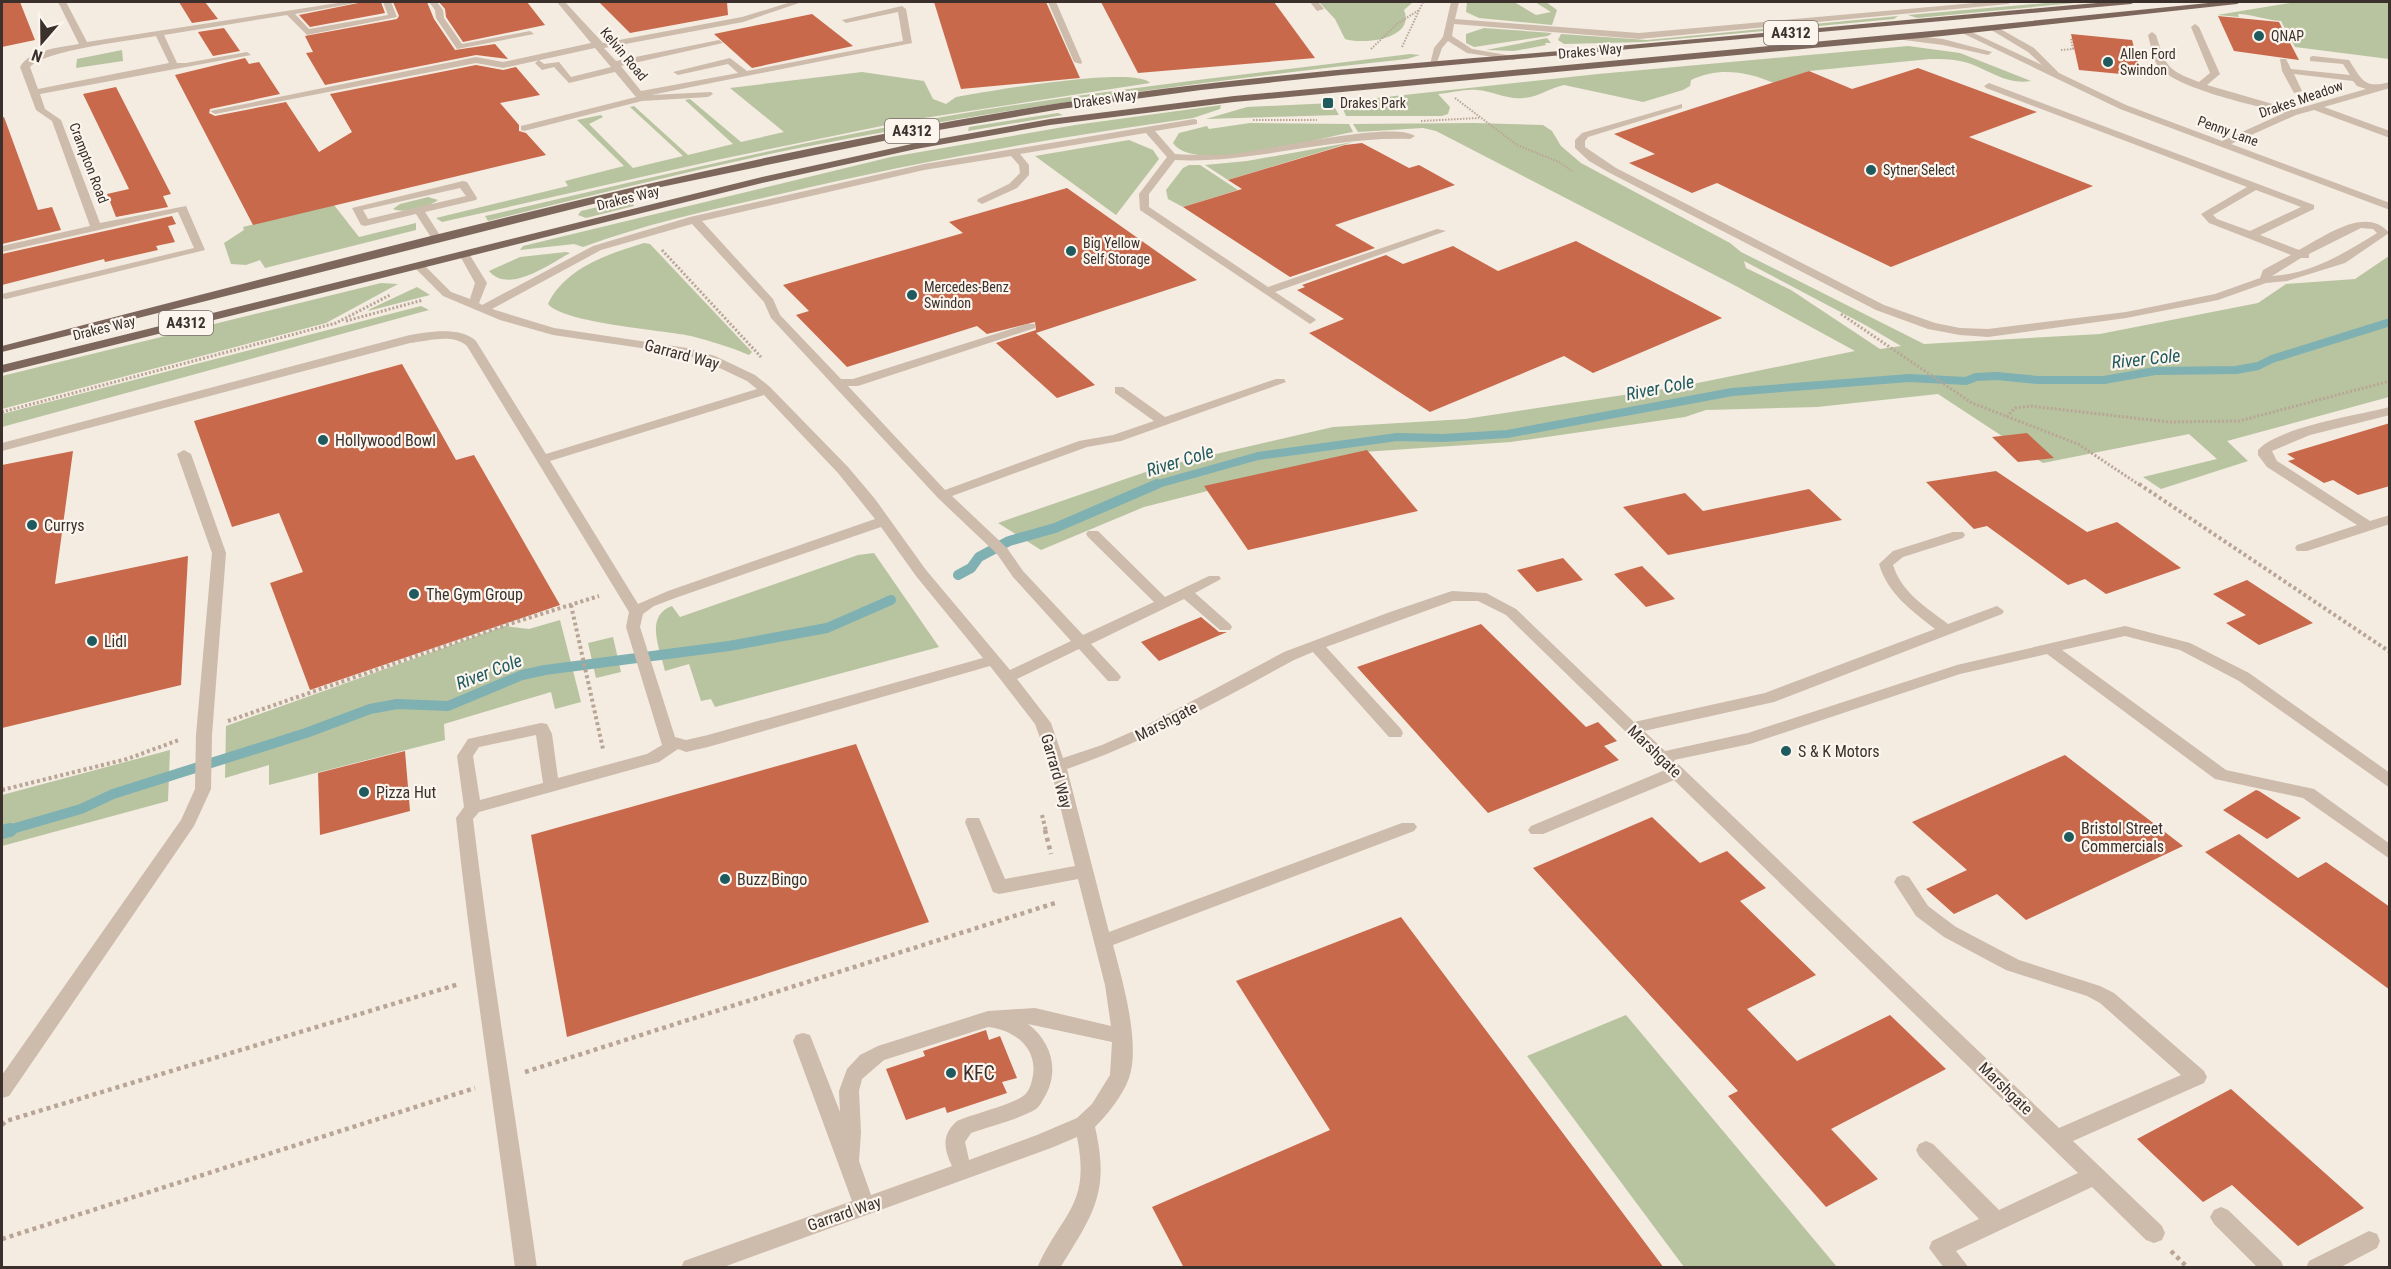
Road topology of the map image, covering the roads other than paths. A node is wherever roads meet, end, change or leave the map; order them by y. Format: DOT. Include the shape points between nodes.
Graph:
graph roads {
  1 [pos="62,2"];
  2 [pos="357,2"];
  3 [pos="387,2"];
  4 [pos="433,2"];
  5 [pos="561,2"];
  6 [pos="798,2"];
  7 [pos="1052,2"];
  8 [pos="1314,2"];
  9 [pos="1455,2"];
  10 [pos="2008,2"];
  11 [pos="2132,2"];
  12 [pos="2237,2"];
  13 [pos="1320,9"];
  14 [pos="290,12"];
  15 [pos="1961,18"];
  16 [pos="846,20"];
  17 [pos="1450,21"];
  18 [pos="2196,27"];
  19 [pos="1992,28"];
  20 [pos="1962,31"];
  21 [pos="159,33"];
  22 [pos="530,34"];
  23 [pos="2152,35"];
  24 [pos="1447,37"];
  25 [pos="1899,37"];
  26 [pos="719,43"];
  27 [pos="599,45"];
  28 [pos="85,46"];
  29 [pos="247,55"];
  30 [pos="662,55"];
  31 [pos="1514,57"];
  32 [pos="534,58"];
  33 [pos="2014,58"];
  34 [pos="2313,59"];
  35 [pos="2283,61"];
  36 [pos="1078,62"];
  37 [pos="1433,63"];
  38 [pos="1622,63"];
  39 [pos="174,65"];
  40 [pos="617,66"];
  41 [pos="2287,71"];
  42 [pos="744,73"];
  43 [pos="2059,78"];
  44 [pos="2355,78"];
  45 [pos="2390,84"];
  46 [pos="2201,85"];
  47 [pos="1989,86"];
  48 [pos="2375,89"];
  49 [pos="2297,91"];
  50 [pos="34,92"];
  51 [pos="708,94"];
  52 [pos="641,96"];
  53 [pos="1679,106"];
  54 [pos="2315,107"];
  55 [pos="215,111"];
  56 [pos="2293,113"];
  57 [pos="1194,122"];
  58 [pos="524,128"];
  59 [pos="1148,129"];
  60 [pos="2390,135"];
  61 [pos="1410,136"];
  62 [pos="2222,144"];
  63 [pos="1012,151"];
  64 [pos="1172,157"];
  65 [pos="2256,186"];
  66 [pos="982,201"];
  67 [pos="2390,207"];
  68 [pos="419,210"];
  69 [pos="694,219"];
  70 [pos="96,227"];
  71 [pos="1441,231"];
  72 [pos="2250,235"];
  73 [pos="452,236"];
  74 [pos="438,240"];
  75 [pos="408,247"];
  76 [pos="2,249"];
  77 [pos="464,254"];
  78 [pos="2298,254"];
  79 [pos="2334,262"];
  80 [pos="418,265"];
  81 [pos="2265,280"];
  82 [pos="1266,291"];
  83 [pos="6,296"];
  84 [pos="479,306"];
  85 [pos="1310,321"];
  86 [pos="1031,326"];
  87 [pos="2,349"];
  88 [pos="2,369"];
  89 [pos="837,382"];
  90 [pos="1280,382"];
  91 [pos="766,390"];
  92 [pos="1119,390"];
  93 [pos="2390,411"];
  94 [pos="1163,421"];
  95 [pos="2,447"];
  96 [pos="184,454"];
  97 [pos="542,459"];
  98 [pos="943,495"];
  99 [pos="2390,519"];
  100 [pos="884,521"];
  101 [pos="2368,526"];
  102 [pos="1093,534"];
  103 [pos="1958,535"];
  104 [pos="2302,548"];
  105 [pos="1214,579"];
  106 [pos="1186,593"];
  107 [pos="1163,603"];
  108 [pos="1998,611"];
  109 [pos="636,612"];
  110 [pos="1225,627"];
  111 [pos="1946,630"];
  112 [pos="1081,642"];
  113 [pos="1315,645"];
  114 [pos="2050,650"];
  115 [pos="994,660"];
  116 [pos="1008,676"];
  117 [pos="1113,677"];
  118 [pos="1631,728"];
  119 [pos="1395,733"];
  120 [pos="675,744"];
  121 [pos="1661,757"];
  122 [pos="1058,766"];
  123 [pos="1677,772"];
  124 [pos="2390,782"];
  125 [pos="551,784"];
  126 [pos="473,808"];
  127 [pos="973,822"];
  128 [pos="1408,827"];
  129 [pos="1537,830"];
  130 [pos="2390,853"];
  131 [pos="1085,871"];
  132 [pos="1903,882"];
  133 [pos="1102,942"];
  134 [pos="998,1019"];
  135 [pos="1121,1036"];
  136 [pos="803,1041"];
  137 [pos="2,1090"];
  138 [pos="1084,1124"];
  139 [pos="2058,1138"];
  140 [pos="1926,1150"];
  141 [pos="850,1158"];
  142 [pos="964,1171"];
  143 [pos="2096,1175"];
  144 [pos="864,1207"];
  145 [pos="2221,1217"];
  146 [pos="1996,1222"];
  147 [pos="2154,1233"];
  148 [pos="2369,1240"];
  149 [pos="526,1268"];
  150 [pos="692,1268"];
  151 [pos="1048,1268"];
  152 [pos="1958,1268"];
  153 [pos="2272,1268"];
  154 [pos="2317,1268"];
  1 -- 28 [label="street"];
  2 -- 14 [label="street, Crampton Road"];
  3 -- 14 [label="street" via="393,17 307,32"];
  4 -- 22 [label="street" via="460,47"];
  5 -- 27 [label="street, Kelvin Road"];
  6 -- 27 [label="street" via="743,19"];
  7 -- 36 [label="street"];
  8 -- 13 [label="street"];
  9 -- 17 [label="street"];
  10 -- 17 [label="street, Drakes Way" via="1639,36"];
  11 -- 15 [label="main road, Drakes Way / A4312"];
  12 -- 19 [label="main road, Drakes Way / A4312"];
  14 -- 21 [label="street, Crampton Road"];
  15 -- 19 [label="main road"];
  15 -- 20 [label="main road"];
  15 -- 31 [label="main road, Drakes Way / A4312"];
  16 -- 42 [label="street" via="903,9 908,43"];
  17 -- 24 [label="street"];
  18 -- 46 [label="street" via="2215,74"];
  19 -- 20 [label="main road, Drakes Way / A4312"];
  19 -- 43 [label="street, Penny Lane" via="2037,54"];
  20 -- 25 [label="main road, Drakes Way / A4312"];
  20 -- 33 [label="street, Penny Lane"];
  21 -- 28 [label="street, Crampton Road"];
  21 -- 39 [label="street"];
  23 -- 46 [label="street" via="2162,65"];
  24 -- 31 [label="street" via="1474,52"];
  24 -- 37 [label="street"];
  25 -- 33 [label="street, Penny Lane"];
  25 -- 38 [label="main road, Drakes Way / A4312"];
  26 -- 30 [label="street"];
  27 -- 32 [label="street"];
  27 -- 40 [label="street, Kelvin Road"];
  28 -- 50 [label="street, Crampton Road" via="27,63"];
  29 -- 39 [label="street"];
  30 -- 40 [label="street"];
  30 -- 42 [label="street" via="681,75 730,60"];
  31 -- 37 [label="main road, Drakes Way / A4312"];
  32 -- 40 [label="street" via="542,67 556,64 569,80"];
  32 -- 55 [label="street" via="503,65 477,60"];
  33 -- 43 [label="street, Penny Lane"];
  34 -- 44 [label="street" via="2346,62"];
  35 -- 41 [label="street"];
  37 -- 38 [label="main road" via="1460,70"];
  37 -- 73 [label="main road, Drakes Way / A4312" via="1143,95 921,129 741,166"];
  38 -- 77 [label="main road, Drakes Way / A4312" via="1222,100 1040,124 827,165"];
  39 -- 50 [label="street"];
  40 -- 52 [label="street, Kelvin Road"];
  41 -- 44 [label="street"];
  41 -- 49 [label="street"];
  42 -- 52 [label="street"];
  43 -- 62 [label="street, Penny Lane"];
  44 -- 48 [label="street"];
  45 -- 48 [label="street, Drakes Meadow"];
  46 -- 56 [label="street"];
  47 -- 65 [label="street"];
  48 -- 54 [label="street, Drakes Meadow"];
  50 -- 70 [label="street, Crampton Road" via="41,110 56,120"];
  51 -- 52 [label="street"];
  52 -- 58 [label="street"];
  53 -- 81 [label="street" via="1585,135 1580,148 1603,165 1913,321 1963,333 2028,328 2170,308 2218,297"];
  54 -- 56 [label="street, Drakes Meadow"];
  54 -- 60 [label="street"];
  56 -- 62 [label="street, Drakes Meadow"];
  57 -- 59 [label="street"];
  59 -- 63 [label="street"];
  59 -- 64 [label="street"];
  61 -- 64 [label="street" via="1366,135 1220,159"];
  62 -- 67 [label="street, Penny Lane"];
  63 -- 66 [label="street" via="1024,165 1025,173 1013,186"];
  63 -- 69 [label="street"];
  64 -- 82 [label="street" via="1144,194 1144,208"];
  65 -- 72 [label="street" via="2206,214 2213,221"];
  65 -- 72 [label="street" via="2310,207"];
  68 -- 68 [label="street" via="472,198 463,184 357,208 365,223"];
  68 -- 74 [label="street"];
  69 -- 84 [label="street" via="597,248"];
  69 -- 89 [label="street" via="769,301 775,316"];
  70 -- 76 [label="street, Crampton Road"];
  70 -- 83 [label="street, Crampton Road" via="182,208 200,250"];
  71 -- 82 [label="street"];
  72 -- 78 [label="street"];
  73 -- 74 [label="main road, Drakes Way / A4312"];
  73 -- 77 [label="main road"];
  74 -- 75 [label="main road, Drakes Way / A4312"];
  75 -- 80 [label="main road"];
  75 -- 87 [label="main road, Drakes Way / A4312"];
  77 -- 80 [label="main road, Drakes Way / A4312"];
  77 -- 84 [label="street" via="481,283"];
  78 -- 79 [label="street"];
  78 -- 79 [label="street" via="2354,227 2380,224 2384,233 2381,238"];
  78 -- 81 [label="street" via="2267,272"];
  79 -- 81 [label="street" via="2283,279"];
  80 -- 84 [label="street, Garrard Way" via="447,294"];
  80 -- 88 [label="main road, Drakes Way / A4312"];
  82 -- 85 [label="street"];
  84 -- 91 [label="street, Garrard Way" via="542,329 683,351 734,368"];
  86 -- 89 [label="street" via="854,383"];
  89 -- 98 [label="street"];
  90 -- 94 [label="street"];
  91 -- 97 [label="street"];
  91 -- 100 [label="street, Garrard Way" via="836,462"];
  92 -- 94 [label="street"];
  93 -- 101 [label="street" via="2301,434 2265,450 2272,464"];
  94 -- 98 [label="street" via="1116,438 1084,444"];
  95 -- 97 [label="street" via="410,339 448,335 465,338 472,344"];
  96 -- 137 [label="street" via="219,553 203,789 188,822"];
  97 -- 109 [label="street"];
  98 -- 112 [label="street" via="1002,551"];
  99 -- 101 [label="street"];
  100 -- 109 [label="street" via="660,599"];
  100 -- 115 [label="street, Garrard Way" via="921,573"];
  101 -- 104 [label="street"];
  102 -- 107 [label="street"];
  103 -- 111 [label="street" via="1898,554 1886,564 1889,577 1905,596"];
  105 -- 106 [label="street"];
  106 -- 107 [label="street"];
  106 -- 110 [label="street"];
  107 -- 112 [label="street"];
  108 -- 111 [label="street"];
  109 -- 120 [label="street" via="633,627 664,735"];
  111 -- 118 [label="street" via="1768,698"];
  112 -- 116 [label="street"];
  112 -- 117 [label="street"];
  113 -- 118 [label="street, Marshgate" via="1452,596 1481,596 1511,612"];
  113 -- 119 [label="street"];
  113 -- 122 [label="street, Marshgate" via="1239,681 1153,729"];
  114 -- 121 [label="street" via="1957,670 1750,738"];
  114 -- 124 [label="street" via="2125,631 2185,646 2244,677"];
  114 -- 130 [label="street" via="2221,775 2308,793"];
  115 -- 116 [label="street, Garrard Way"];
  115 -- 120 [label="street" via="708,741"];
  116 -- 122 [label="street, Garrard Way" via="1043,723"];
  118 -- 121 [label="street, Marshgate"];
  120 -- 125 [label="street" via="658,756"];
  121 -- 123 [label="street, Marshgate"];
  122 -- 131 [label="street, Garrard Way"];
  123 -- 129 [label="street"];
  123 -- 139 [label="street, Marshgate"];
  125 -- 126 [label="street"];
  125 -- 126 [label="street" via="541,728 474,743 465,756"];
  126 -- 149 [label="street" via="464,818 464,836"];
  127 -- 131 [label="street" via="999,886"];
  128 -- 133 [label="street"];
  131 -- 133 [label="street, Garrard Way"];
  132 -- 139 [label="street" via="1934,922 2013,965 2107,998 2197,1077"];
  133 -- 135 [label="street, Garrard Way" via="1114,985"];
  134 -- 135 [label="street" via="1035,1016"];
  134 -- 141 [label="street" via="988,1019 865,1061 847,1088"];
  134 -- 142 [label="street" via="1030,1035 1045,1062 1044,1080 1031,1102 957,1131 953,1144"];
  135 -- 138 [label="street, Garrard Way" via="1120,1076 1099,1110"];
  136 -- 141 [label="street"];
  138 -- 142 [label="street, Garrard Way"];
  138 -- 151 [label="street" via="1091,1156 1088,1195"];
  139 -- 143 [label="street, Marshgate"];
  140 -- 146 [label="street"];
  141 -- 144 [label="street"];
  142 -- 144 [label="street, Garrard Way"];
  143 -- 146 [label="street"];
  143 -- 147 [label="street, Marshgate"];
  144 -- 150 [label="street, Garrard Way"];
  145 -- 153 [label="street"];
  146 -- 152 [label="street" via="1940,1248"];
  148 -- 154 [label="street"];
}
